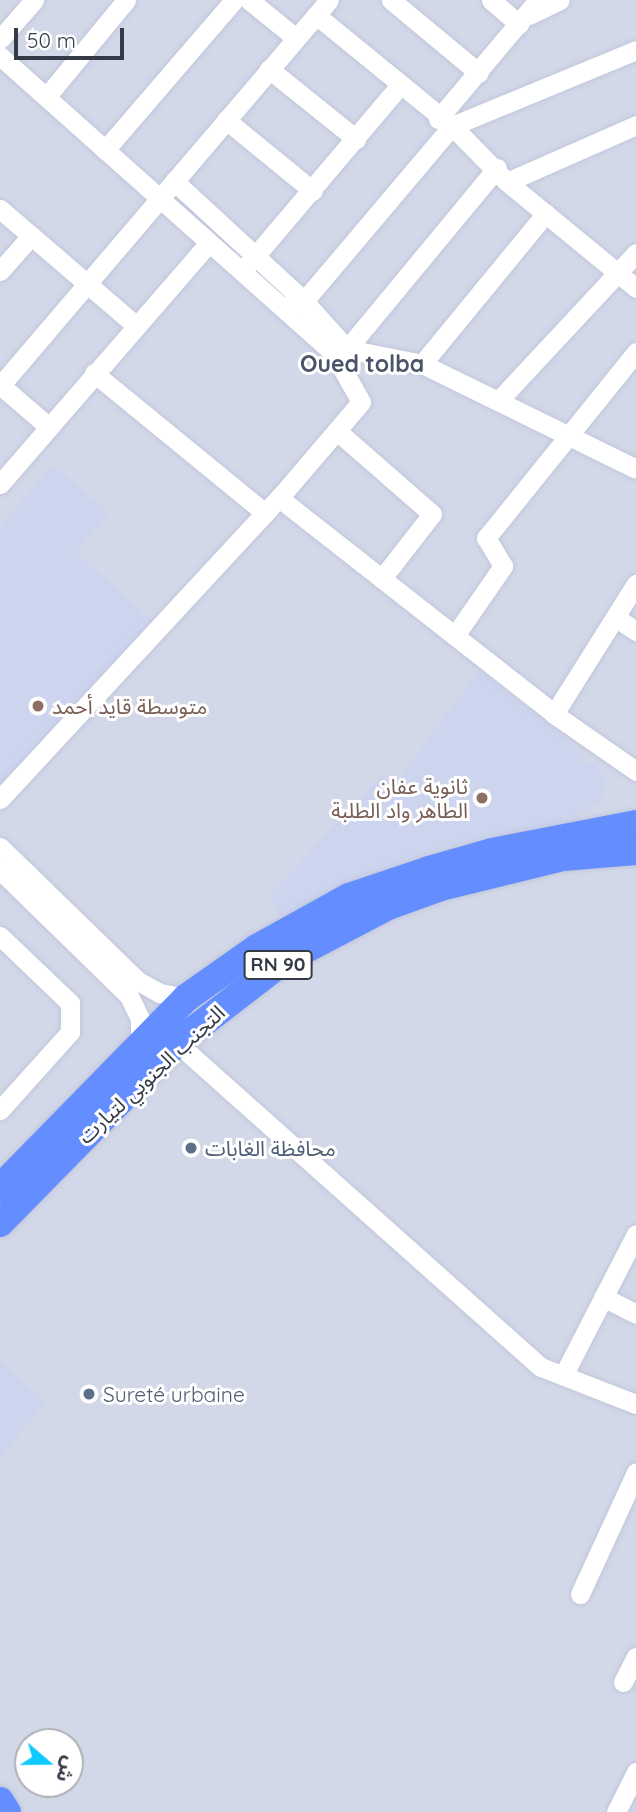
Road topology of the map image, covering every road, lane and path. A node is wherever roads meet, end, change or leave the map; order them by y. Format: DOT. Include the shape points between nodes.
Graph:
graph roads {
  1 [pos="34,0"];
  2 [pos="126,0"];
  3 [pos="234,0"];
  4 [pos="249,0"];
  5 [pos="329,0"];
  6 [pos="391,0"];
  7 [pos="491,0"];
  8 [pos="560,0"];
  9 [pos="528,13"];
  10 [pos="316,15"];
  11 [pos="296,38"];
  12 [pos="0,39"];
  13 [pos="636,50"];
  14 [pos="0,56"];
  15 [pos="269,69"];
  16 [pos="479,73"];
  17 [pos="400,85"];
  18 [pos="47,96"];
  19 [pos="226,120"];
  20 [pos="445,123"];
  21 [pos="636,126"];
  22 [pos="356,139"];
  23 [pos="105,150"];
  24 [pos="502,175"];
  25 [pos="174,181"];
  26 [pos="313,191"];
  27 [pos="158,202"];
  28 [pos="0,209"];
  29 [pos="547,213"];
  30 [pos="31,236"];
  31 [pos="208,244"];
  32 [pos="636,253"];
  33 [pos="256,261"];
  34 [pos="0,271"];
  35 [pos="239,272"];
  36 [pos="619,272"];
  37 [pos="89,283"];
  38 [pos="636,288"];
  39 [pos="304,300"];
  40 [pos="280,306"];
  41 [pos="135,324"];
  42 [pos="340,351"];
  43 [pos="636,352"];
  44 [pos="422,365"];
  45 [pos="94,373"];
  46 [pos="0,386"];
  47 [pos="499,400"];
  48 [pos="48,426"];
  49 [pos="337,431"];
  50 [pos="569,433"];
  51 [pos="633,462"];
  52 [pos="0,484"];
  53 [pos="279,498"];
  54 [pos="265,513"];
  55 [pos="383,577"];
  56 [pos="636,584"];
  57 [pos="615,617"];
  58 [pos="636,631"];
  59 [pos="456,634"];
  60 [pos="554,714"];
  61 [pos="636,771"];
  62 [pos="0,799"];
  63 [pos="636,824"];
  64 [pos="0,847"];
  65 [pos="636,850"];
  66 [pos="0,870"];
  67 [pos="0,936"];
  68 [pos="186,998"];
  69 [pos="177,1043"];
  70 [pos="140,1045"];
  71 [pos="0,1110"];
  72 [pos="5,1179"];
  73 [pos="0,1223"];
  74 [pos="636,1234"];
  75 [pos="603,1297"];
  76 [pos="636,1314"];
  77 [pos="564,1374"];
  78 [pos="636,1404"];
  79 [pos="636,1472"];
  80 [pos="580,1594"];
  81 [pos="636,1657"];
  82 [pos="624,1682"];
  83 [pos="636,1772"];
  84 [pos="0,1801"];
  85 [pos="4,1811"];
  86 [pos="616,1812"];
  1 -- 12 [label="street"];
  2 -- 18 [label="street"];
  3 -- 23 [label="street"];
  4 -- 11 [label="street"];
  5 -- 10 [label="street"];
  6 -- 16 [label="street"];
  7 -- 9 [label="street"];
  8 -- 9 [label="street"];
  9 -- 16 [label="street"];
  10 -- 11 [label="street"];
  10 -- 17 [label="street"];
  11 -- 15 [label="street"];
  13 -- 20 [label="street"];
  14 -- 18 [label="street"];
  15 -- 19 [label="street"];
  15 -- 22 [label="street"];
  16 -- 20 [label="street"];
  17 -- 20 [label="street"];
  17 -- 22 [label="street"];
  18 -- 23 [label="street"];
  19 -- 25 [label="street"];
  19 -- 26 [label="street"];
  20 -- 24 [label="street"];
  20 -- 39 [label="street"];
  21 -- 24 [label="street"];
  22 -- 26 [label="street"];
  23 -- 27 [label="street"];
  24 -- 29 [label="street"];
  24 -- 42 [label="street"];
  25 -- 27 [label="street"];
  25 -- 33 [label="street"];
  26 -- 33 [label="street"];
  27 -- 31 [label="street"];
  27 -- 37 [label="street"];
  28 -- 30 [label="street"];
  29 -- 36 [label="street"];
  29 -- 44 [label="street"];
  30 -- 34 [label="street"];
  30 -- 37 [label="street"];
  31 -- 35 [label="street"];
  31 -- 41 [label="street"];
  32 -- 36 [label="street"];
  33 -- 35 [label="street"];
  33 -- 39 [label="street"];
  35 -- 40 [label="street"];
  36 -- 38 [label="street"];
  36 -- 47 [label="street"];
  37 -- 41 [label="street"];
  37 -- 46 [label="street"];
  39 -- 40 [label="street"];
  39 -- 42 [label="street"];
  40 -- 42 [label="street"];
  41 -- 45 [label="street"];
  42 -- 44 [label="street"];
  42 -- 49 [label="street" via="361,402"];
  43 -- 50 [label="street"];
  44 -- 47 [label="street"];
  45 -- 48 [label="street"];
  45 -- 54 [label="street"];
  46 -- 48 [label="street"];
  47 -- 50 [label="street"];
  48 -- 52 [label="street"];
  49 -- 53 [label="street"];
  49 -- 55 [label="street" via="432,514"];
  50 -- 51 [label="street"];
  50 -- 59 [label="street" via="486,538 503,566"];
  53 -- 54 [label="street"];
  53 -- 55 [label="street"];
  54 -- 62 [label="street"];
  55 -- 59 [label="street"];
  56 -- 57 [label="street"];
  57 -- 58 [label="street"];
  57 -- 60 [label="street"];
  59 -- 60 [label="street"];
  60 -- 61 [label="street"];
  63 -- 68 [label="highway, التجنب الجنوبي لتيارت / RN 90" via="492,852 349,897 257,948"];
  64 -- 68 [label="street" via="138,981 160,993"];
  65 -- 69 [label="highway, التجنب الجنوبي لتيارت / RN 90" via="499,871 388,906 283,961"];
  66 -- 70 [label="street" via="129,996 140,1019"];
  67 -- 71 [label="street" via="70,1003 70,1032"];
  68 -- 70 [label="highway, التجنب الجنوبي لتيارت / RN 90"];
  69 -- 73 [label="highway, التجنب الجنوبي لتيارت / RN 90"];
  69 -- 77 [label="street" via="541,1367"];
  70 -- 72 [label="highway, التجنب الجنوبي لتيارت / RN 90"];
  74 -- 75 [label="street"];
  75 -- 76 [label="street"];
  75 -- 77 [label="street"];
  77 -- 78 [label="street"];
  79 -- 80 [label="street"];
  81 -- 82 [label="street"];
  83 -- 86 [label="street"];
  84 -- 85 [label="highway"];
}
